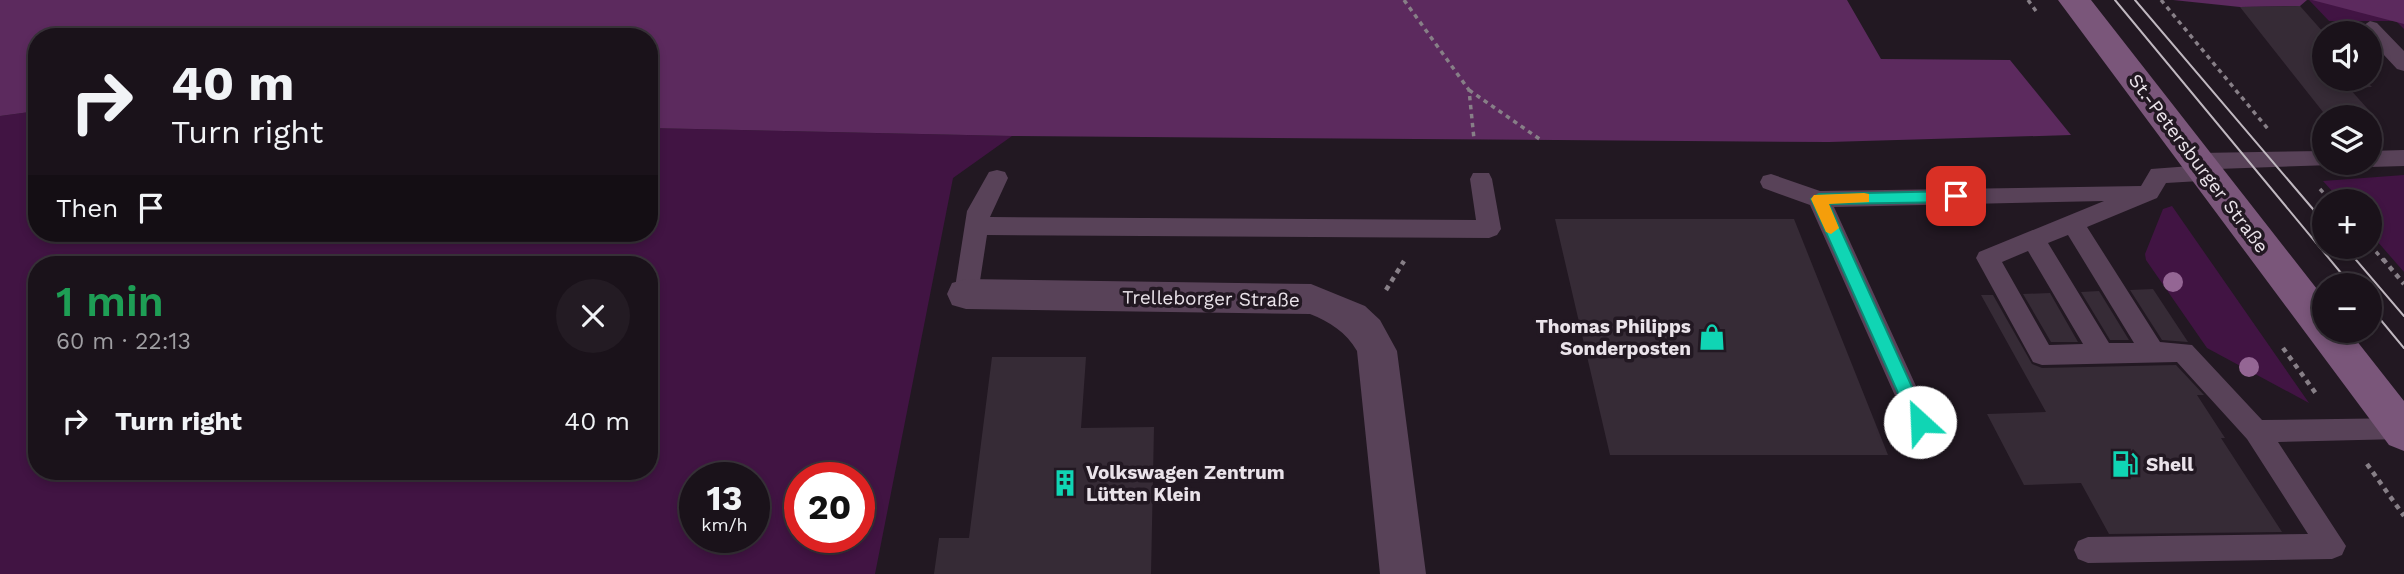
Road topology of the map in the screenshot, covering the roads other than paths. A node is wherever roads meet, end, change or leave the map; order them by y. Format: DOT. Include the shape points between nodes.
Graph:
graph roads {
  1 [pos="2074,0"];
  2 [pos="2382,41"];
  3 [pos="2404,64"];
  4 [pos="2404,158"];
  5 [pos="2312,159"];
  6 [pos="2382,159"];
  7 [pos="2204,167"];
  8 [pos="997,178"];
  9 [pos="1481,179"];
  10 [pos="1771,182"];
  11 [pos="2149,192"];
  12 [pos="1819,199"];
  13 [pos="2073,224"];
  14 [pos="975,226"];
  15 [pos="2034,240"];
  16 [pos="966,294"];
  17 [pos="2312,312"];
  18 [pos="2336,343"];
  19 [pos="2153,352"];
  20 [pos="2102,354"];
  21 [pos="2402,430"];
  22 [pos="2256,431"];
  23 [pos="1930,445"];
  24 [pos="2088,550"];
  25 [pos="1403,574"];
  1 -- 7 [label="main road, St.-Petersburger Straße"];
  2 -- 3 [label="lane"];
  4 -- 6 [label="lane"];
  5 -- 7 [label="lane"];
  7 -- 11 [label="lane" via="2159,176"];
  7 -- 17 [label="main road, St.-Petersburger Straße"];
  8 -- 14 [label="lane"];
  9 -- 14 [label="lane" via="1489,229"];
  10 -- 12 [label="lane"];
  11 -- 12 [label="lane"];
  11 -- 13 [label="lane"];
  12 -- 23 [label="lane"];
  13 -- 15 [label="lane"];
  13 -- 19 [label="lane"];
  14 -- 16 [label="lane"];
  15 -- 20 [label="lane"];
  15 -- 20 [label="lane" via="1988,258 2042,355"];
  16 -- 25 [label="street, Trelleborger Straße" via="1311,299 1339,307 1370,335 1377,351"];
  18 -- 21 [label="main road, St.-Petersburger Straße"];
  19 -- 20 [label="lane"];
  19 -- 22 [label="lane" via="2183,352"];
  21 -- 22 [label="lane"];
  22 -- 24 [label="lane" via="2332,546"];
}
